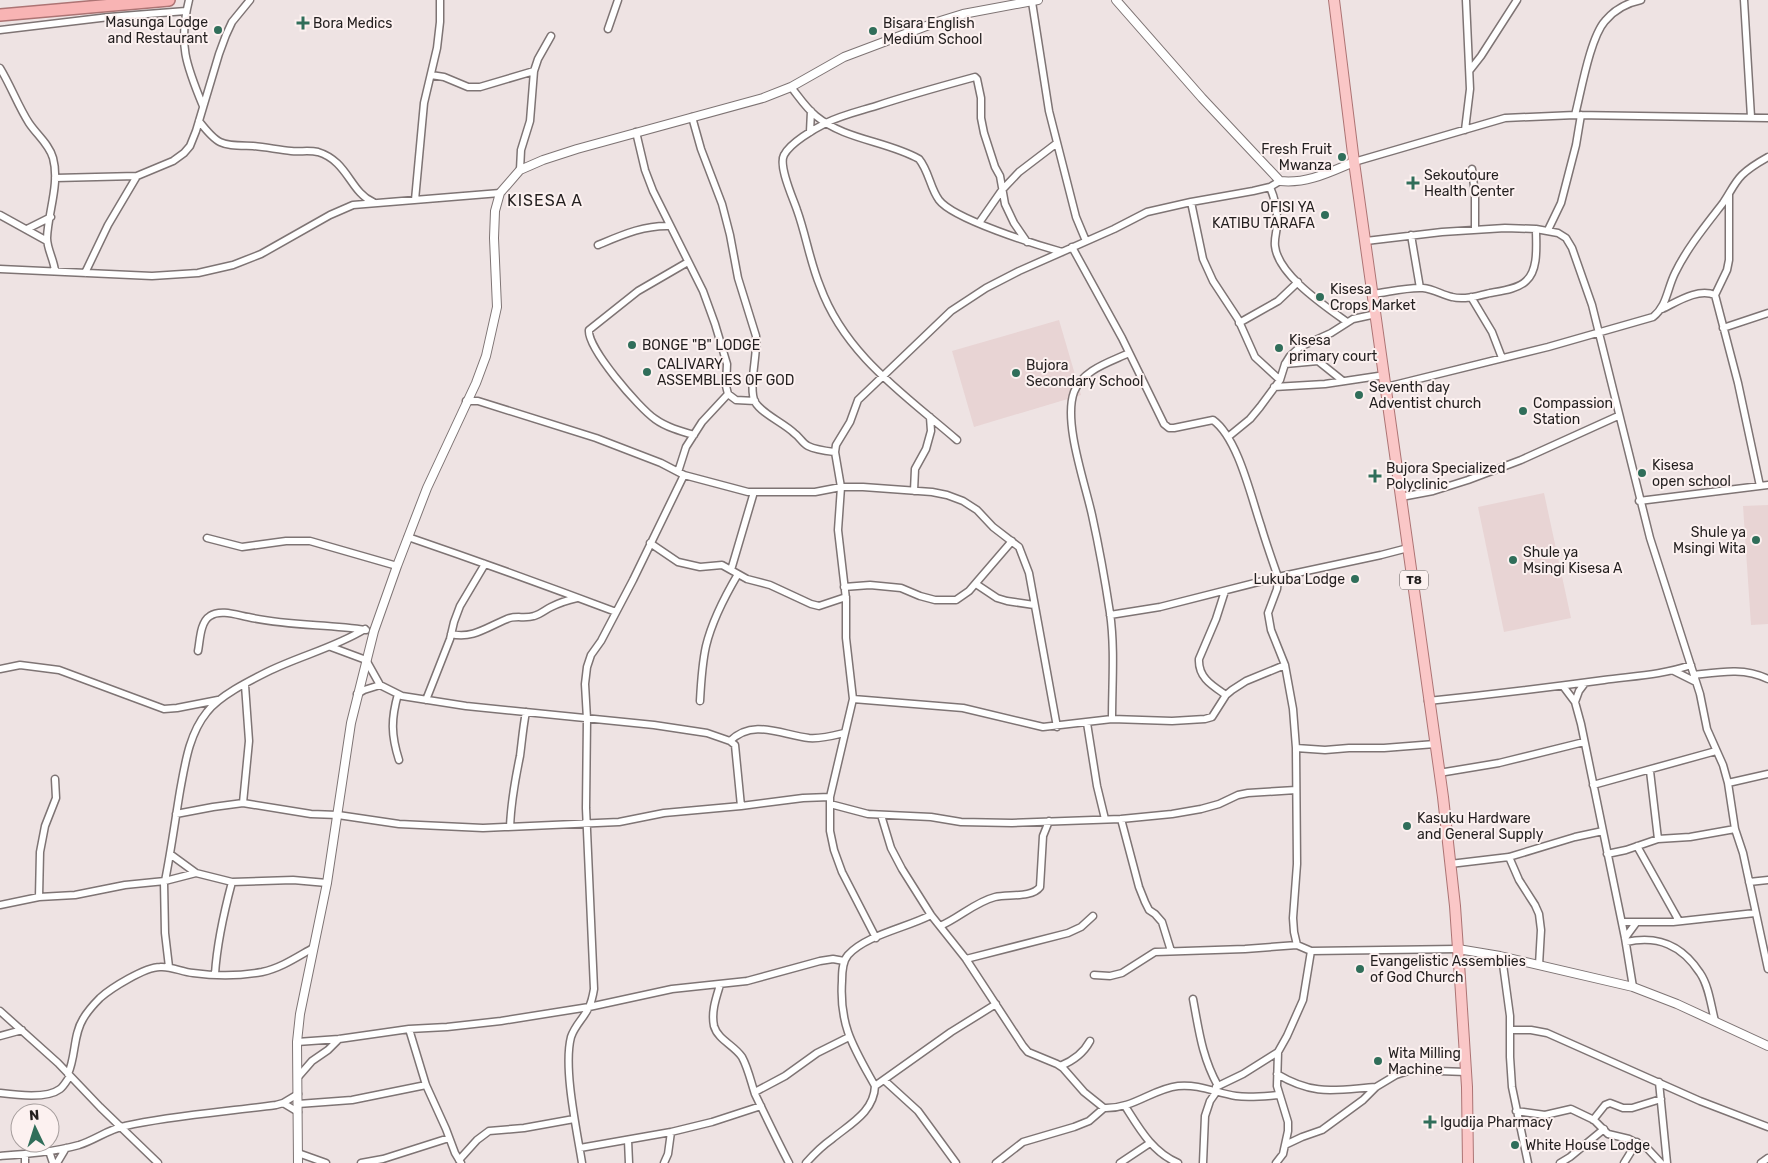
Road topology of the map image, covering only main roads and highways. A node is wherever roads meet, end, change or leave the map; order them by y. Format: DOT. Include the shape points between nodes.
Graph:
graph roads {
  1 [pos="169,0"];
  2 [pos="1334,0"];
  3 [pos="120,2"];
  4 [pos="0,15"];
  5 [pos="1468,1163"];
  1 -- 3 [label="highway"];
  2 -- 5 [label="main road, T8" via="1450,864 1466,1072"];
  3 -- 4 [label="highway"];
}
